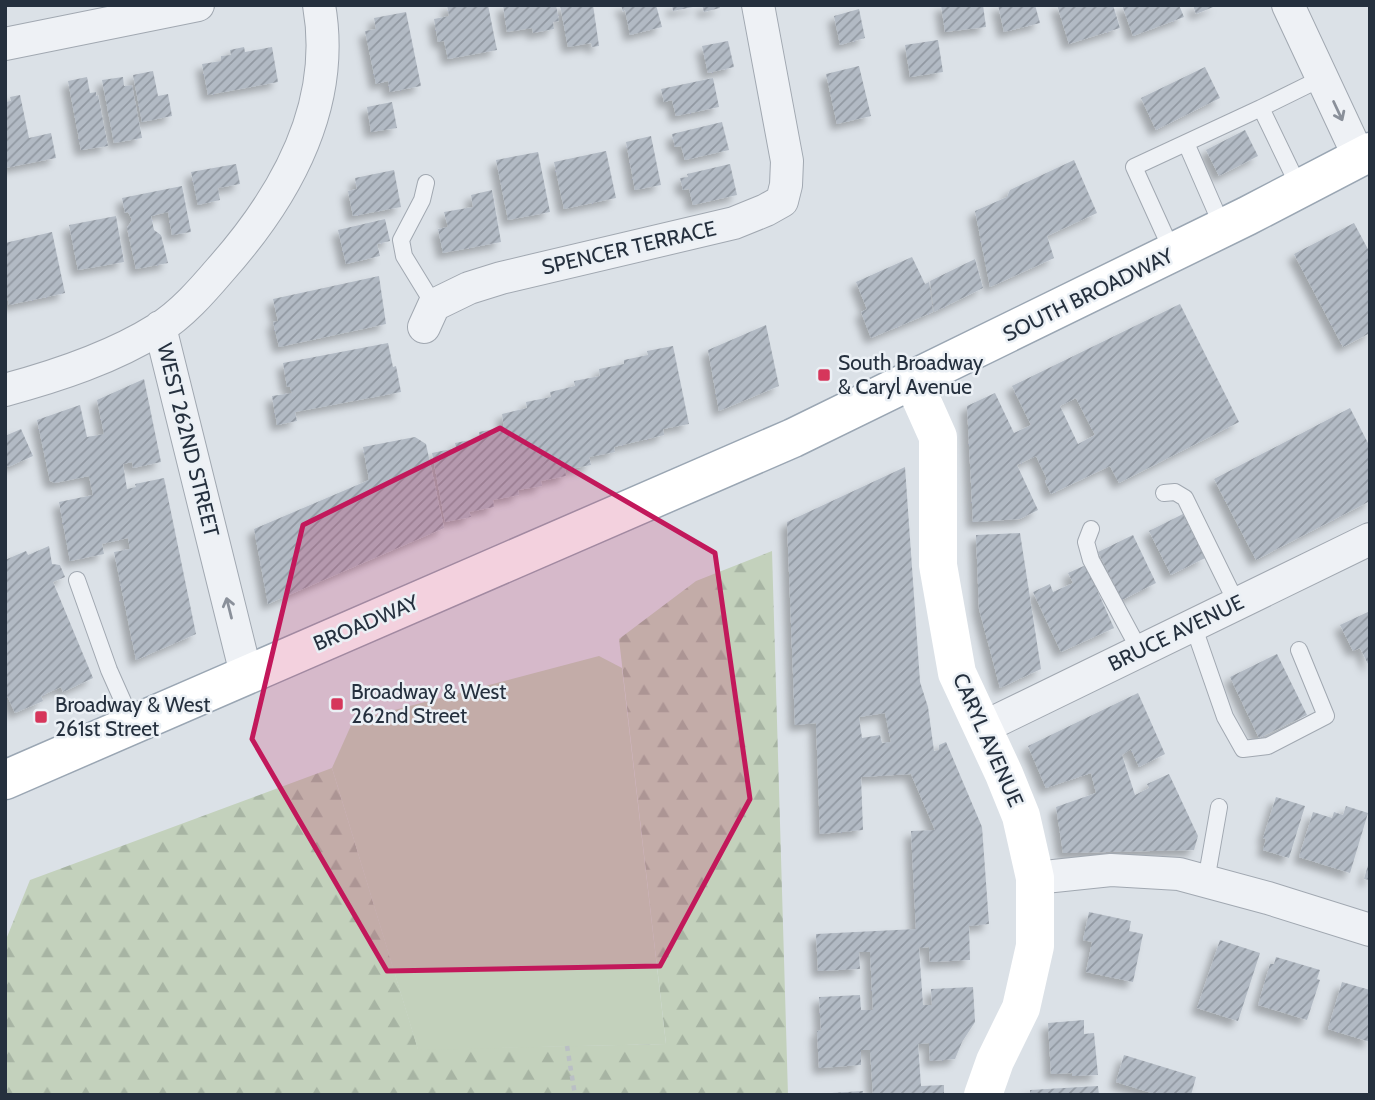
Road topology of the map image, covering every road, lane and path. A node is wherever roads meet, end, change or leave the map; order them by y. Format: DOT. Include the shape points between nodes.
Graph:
graph roads {
  1 [pos="198,5"];
  2 [pos="319,5"];
  3 [pos="758,5"];
  4 [pos="1288,5"];
  5 [pos="5,44"];
  6 [pos="1322,78"];
  7 [pos="1261,108"];
  8 [pos="1186,142"];
  9 [pos="1364,155"];
  10 [pos="426,183"];
  11 [pos="1300,188"];
  12 [pos="1223,228"];
  13 [pos="1173,253"];
  14 [pos="429,316"];
  15 [pos="160,327"];
  16 [pos="913,380"];
  17 [pos="5,390"];
  18 [pos="727,467"];
  19 [pos="1164,493"];
  20 [pos="1091,529"];
  21 [pos="1370,539"];
  22 [pos="78,580"];
  23 [pos="1237,604"];
  24 [pos="1193,625"];
  25 [pos="1299,650"];
  26 [pos="1140,651"];
  27 [pos="246,674"];
  28 [pos="133,724"];
  29 [pos="982,728"];
  30 [pos="5,780"];
  31 [pos="1219,807"];
  32 [pos="1035,878"];
  33 [pos="1206,881"];
  34 [pos="1370,930"];
  35 [pos="567,1046"];
  36 [pos="575,1095"];
  37 [pos="983,1095"];
  1 -- 5 [label="street"];
  2 -- 15 [label="street, WEST 262ND STREET" via="323,66 311,124 298,157 234,254"];
  3 -- 14 [label="street, SPENCER TERRACE" via="788,161 782,201 734,223 469,288"];
  4 -- 6 [label="street"];
  6 -- 7 [label="lane"];
  6 -- 9 [label="street, one-way"];
  7 -- 8 [label="lane"];
  7 -- 11 [label="lane"];
  8 -- 12 [label="lane"];
  8 -- 13 [label="lane" via="1134,166"];
  9 -- 11 [label="main road, SOUTH BROADWAY"];
  10 -- 14 [label="lane" via="401,240"];
  11 -- 12 [label="main road, SOUTH BROADWAY"];
  12 -- 13 [label="main road, SOUTH BROADWAY"];
  13 -- 16 [label="main road, SOUTH BROADWAY"];
  15 -- 17 [label="street" via="114,352"];
  27 -- 15 [label="street, WEST 262ND STREET, one-way"];
  16 -- 18 [label="main road, SOUTH BROADWAY"];
  16 -- 29 [label="main road, CARYL AVENUE" via="938,437 937,565 948,634 957,673"];
  18 -- 27 [label="main road, BROADWAY"];
  19 -- 23 [label="lane" via="1175,492 1185,498"];
  20 -- 26 [label="lane" via="1086,542 1091,560"];
  21 -- 23 [label="street, BRUCE AVENUE"];
  22 -- 28 [label="lane"];
  23 -- 24 [label="street, BRUCE AVENUE"];
  24 -- 25 [label="lane" via="1225,717 1243,749 1268,746 1326,716"];
  24 -- 26 [label="street, BRUCE AVENUE"];
  26 -- 29 [label="street, BRUCE AVENUE"];
  27 -- 28 [label="main road, BROADWAY"];
  28 -- 30 [label="main road, BROADWAY"];
  29 -- 32 [label="main road, CARYL AVENUE" via="1021,816"];
  31 -- 33 [label="lane"];
  32 -- 33 [label="street" via="1111,870 1179,874"];
  32 -- 37 [label="main road, CARYL AVENUE" via="1035,946 1021,1008"];
  33 -- 34 [label="street"];
  35 -- 36 [label="path"];
}
